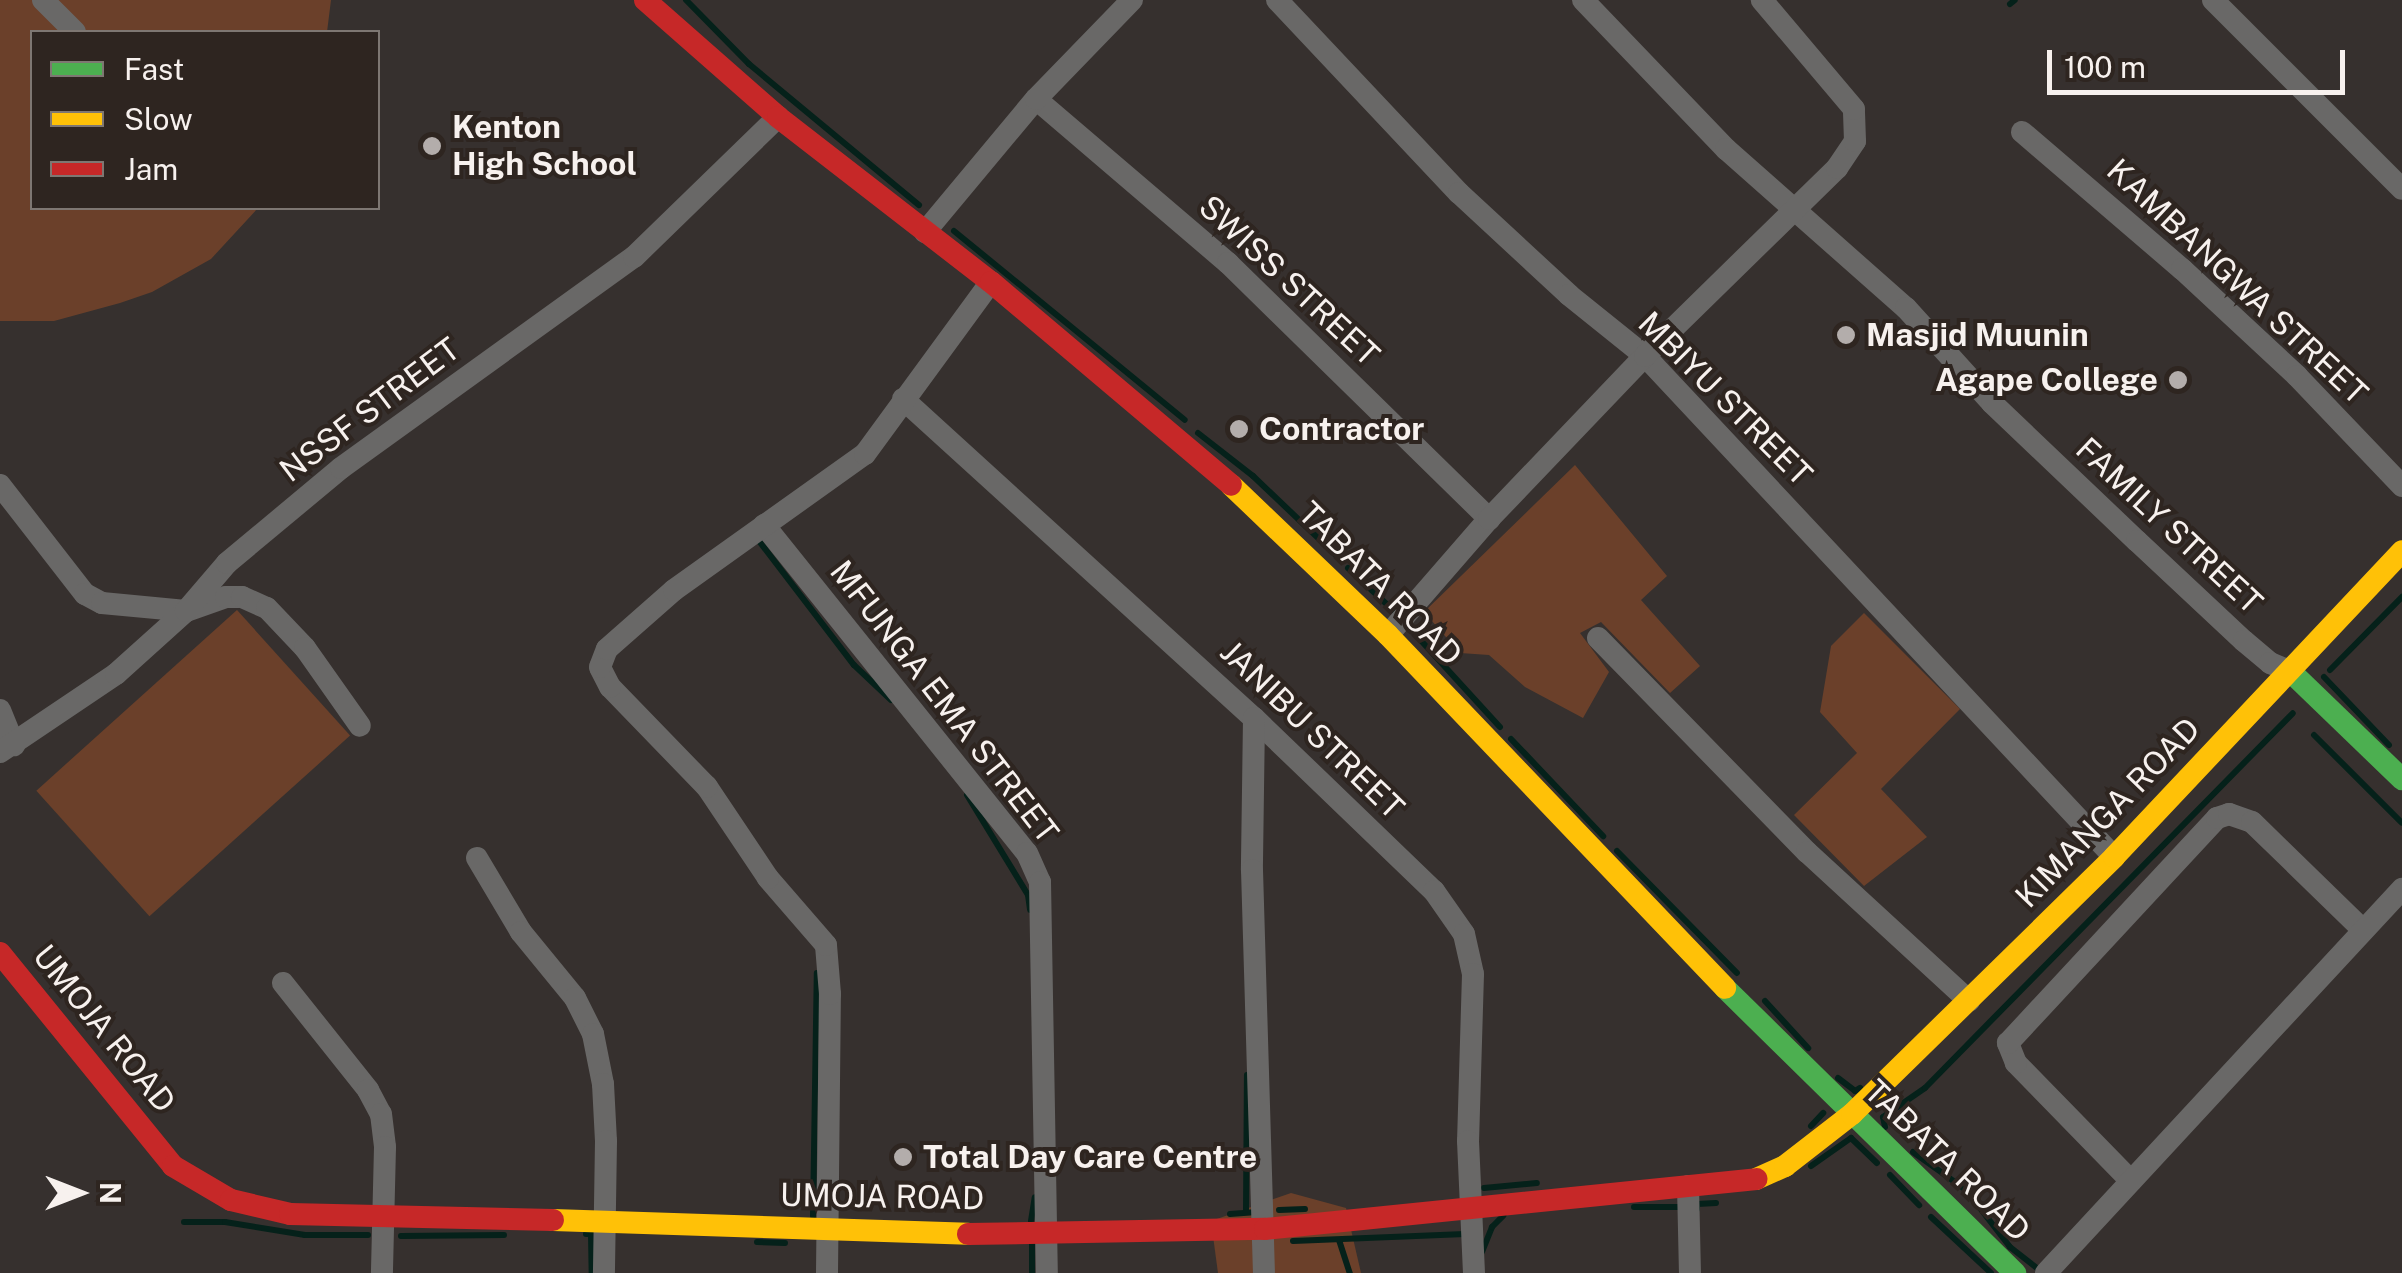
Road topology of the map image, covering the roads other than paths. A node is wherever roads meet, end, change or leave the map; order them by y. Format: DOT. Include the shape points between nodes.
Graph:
graph roads {
  1 [pos="43,0"];
  2 [pos="645,0"];
  3 [pos="1132,0"];
  4 [pos="1278,0"];
  5 [pos="1583,0"];
  6 [pos="1762,0"];
  7 [pos="2212,0"];
  8 [pos="73,30"];
  9 [pos="1036,99"];
  10 [pos="778,117"];
  11 [pos="2022,132"];
  12 [pos="2402,189"];
  13 [pos="1796,210"];
  14 [pos="925,232"];
  15 [pos="991,282"];
  16 [pos="1646,356"];
  17 [pos="903,399"];
  18 [pos="0,485"];
  19 [pos="2402,486"];
  20 [pos="1489,519"];
  21 [pos="764,526"];
  22 [pos="2402,551"];
  23 [pos="186,611"];
  24 [pos="1388,635"];
  25 [pos="1598,638"];
  26 [pos="2290,671"];
  27 [pos="0,710"];
  28 [pos="1254,718"];
  29 [pos="360,726"];
  30 [pos="7,749"];
  31 [pos="2402,779"];
  32 [pos="2114,856"];
  33 [pos="477,858"];
  34 [pos="2402,889"];
  35 [pos="2364,930"];
  36 [pos="0,952"];
  37 [pos="283,982"];
  38 [pos="1969,1001"];
  39 [pos="1852,1114"];
  40 [pos="2131,1180"];
  41 [pos="1688,1186"];
  42 [pos="1473,1205"];
  43 [pos="382,1220"];
  44 [pos="605,1221"];
  45 [pos="1265,1229"];
  46 [pos="827,1230"];
  47 [pos="1047,1230"];
  48 [pos="382,1273"];
  49 [pos="604,1273"];
  50 [pos="827,1273"];
  51 [pos="1047,1273"];
  52 [pos="1264,1273"];
  53 [pos="1474,1273"];
  54 [pos="1690,1273"];
  55 [pos="2015,1273"];
  56 [pos="2046,1273"];
  1 -- 8 [label="street"];
  2 -- 10 [label="street, TABATA ROAD"];
  3 -- 9 [label="street"];
  4 -- 16 [label="street, MBIYU STREET" via="1460,193"];
  5 -- 13 [label="street, FAMILY STREET" via="1726,150"];
  6 -- 13 [label="street" via="1854,109 1857,126 1837,168"];
  7 -- 12 [label="street"];
  9 -- 14 [label="street"];
  9 -- 20 [label="street, SWISS STREET" via="1228,263"];
  10 -- 14 [label="street, TABATA ROAD"];
  10 -- 23 [label="street, NSSF STREET" via="634,257 341,468 227,563"];
  11 -- 19 [label="street, KAMBANGWA STREET" via="2170,258"];
  13 -- 16 [label="street"];
  13 -- 26 [label="street, FAMILY STREET" via="1906,308 1992,403 2231,629 2270,663"];
  14 -- 15 [label="street, TABATA ROAD"];
  15 -- 17 [label="street"];
  15 -- 24 [label="street, TABATA ROAD" via="1208,464"];
  16 -- 20 [label="street"];
  16 -- 32 [label="street, MBIYU STREET"];
  17 -- 21 [label="street" via="866,454"];
  17 -- 28 [label="street, JANIBU STREET"];
  18 -- 23 [label="street" via="85,594 130,608"];
  20 -- 24 [label="street"];
  21 -- 46 [label="street" via="674,590 607,648 600,667 610,687 708,787 768,878 826,945"];
  21 -- 47 [label="street, MFUNGA EMA STREET" via="1027,852 1040,882"];
  22 -- 26 [label="street, KIMANGA ROAD"];
  23 -- 29 [label="street" via="226,597 267,608 306,648"];
  23 -- 30 [label="street, NSSF STREET" via="116,674"];
  24 -- 39 [label="street, TABATA ROAD"];
  25 -- 38 [label="street" via="1807,852"];
  26 -- 31 [label="street"];
  26 -- 32 [label="street, KIMANGA ROAD"];
  27 -- 30 [label="street"];
  28 -- 42 [label="street, JANIBU STREET" via="1434,891 1464,934 1473,974"];
  28 -- 45 [label="street" via="1252,870"];
  32 -- 38 [label="street, KIMANGA ROAD"];
  33 -- 44 [label="street" via="522,932 576,998 593,1034 604,1103"];
  34 -- 35 [label="street"];
  35 -- 40 [label="street"];
  35 -- 40 [label="street" via="2252,822 2229,814 2217,818 2008,1043 2016,1063"];
  36 -- 43 [label="street, UMOJA ROAD" via="188,1178 232,1200 290,1214"];
  37 -- 43 [label="street" via="380,1114"];
  38 -- 39 [label="street, KIMANGA ROAD"];
  39 -- 41 [label="street, UMOJA ROAD" via="1770,1175"];
  39 -- 55 [label="street, TABATA ROAD"];
  40 -- 56 [label="street"];
  41 -- 42 [label="street, UMOJA ROAD"];
  41 -- 54 [label="street"];
  42 -- 45 [label="street, UMOJA ROAD"];
  42 -- 53 [label="street, JANIBU STREET"];
  43 -- 44 [label="street, UMOJA ROAD"];
  43 -- 48 [label="street"];
  44 -- 46 [label="street, UMOJA ROAD"];
  44 -- 49 [label="street"];
  45 -- 47 [label="street, UMOJA ROAD"];
  45 -- 52 [label="street"];
  46 -- 47 [label="street, UMOJA ROAD"];
  46 -- 50 [label="street"];
  47 -- 51 [label="street, MFUNGA EMA STREET"];
}
